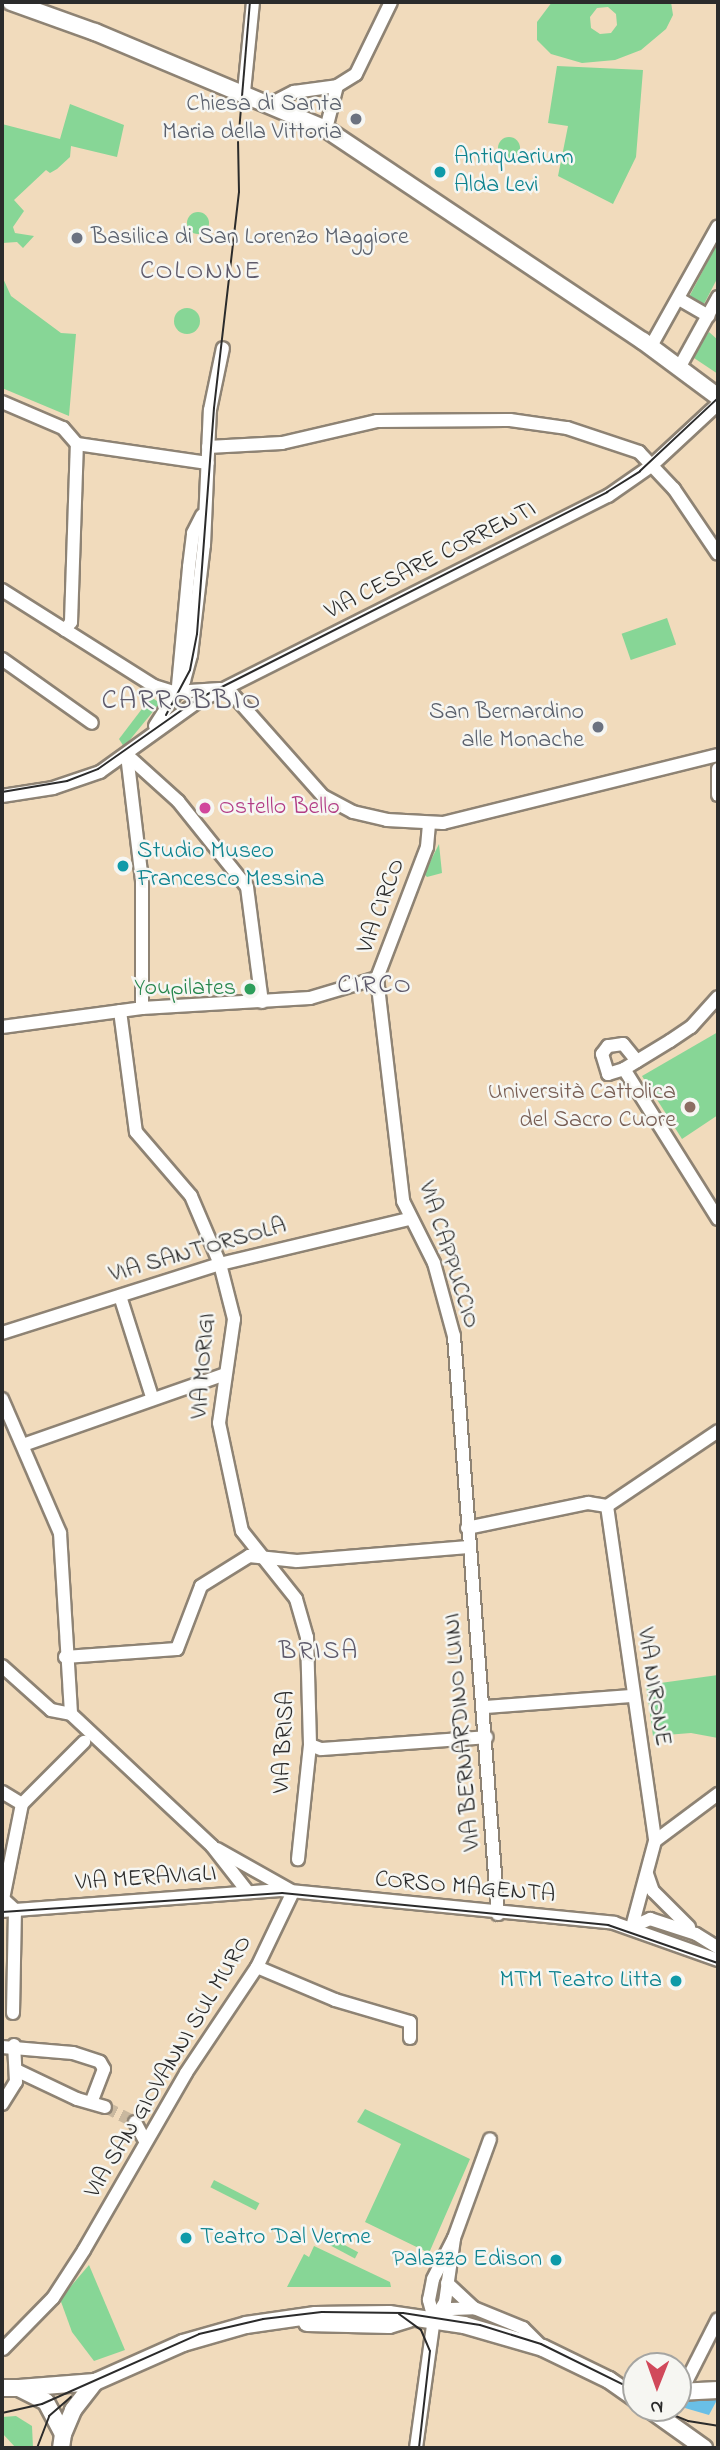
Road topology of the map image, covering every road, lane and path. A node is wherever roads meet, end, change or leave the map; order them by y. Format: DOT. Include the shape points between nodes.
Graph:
graph roads {
  1 [pos="10,2"];
  2 [pos="253,2"];
  3 [pos="391,2"];
  4 [pos="337,86"];
  5 [pos="244,92"];
  6 [pos="272,103"];
  7 [pos="326,128"];
  8 [pos="718,226"];
  9 [pos="718,297"];
  10 [pos="679,299"];
  11 [pos="708,316"];
  12 [pos="650,346"];
  13 [pos="223,348"];
  14 [pos="679,368"];
  15 [pos="718,397"];
  16 [pos="2,402"];
  17 [pos="718,404"];
  18 [pos="77,444"];
  19 [pos="208,447"];
  20 [pos="208,463"];
  21 [pos="651,466"];
  22 [pos="718,554"];
  23 [pos="2,590"];
  24 [pos="65,630"];
  25 [pos="2,659"];
  26 [pos="227,688"];
  27 [pos="178,692"];
  28 [pos="92,723"];
  29 [pos="149,735"];
  30 [pos="127,755"];
  31 [pos="718,755"];
  32 [pos="718,769"];
  33 [pos="718,790"];
  34 [pos="2,796"];
  35 [pos="429,824"];
  36 [pos="377,978"];
  37 [pos="718,997"];
  38 [pos="262,1002"];
  39 [pos="142,1008"];
  40 [pos="120,1011"];
  41 [pos="2,1024"];
  42 [pos="637,1061"];
  43 [pos="624,1069"];
  44 [pos="409,1219"];
  45 [pos="718,1219"];
  46 [pos="220,1264"];
  47 [pos="120,1296"];
  48 [pos="2,1333"];
  49 [pos="223,1375"];
  50 [pos="152,1397"];
  51 [pos="2,1399"];
  52 [pos="718,1431"];
  53 [pos="23,1445"];
  54 [pos="607,1506"];
  55 [pos="467,1528"];
  56 [pos="468,1546"];
  57 [pos="260,1557"];
  58 [pos="65,1657"];
  59 [pos="2,1667"];
  60 [pos="632,1696"];
  61 [pos="485,1707"];
  62 [pos="71,1714"];
  63 [pos="487,1737"];
  64 [pos="84,1742"];
  65 [pos="310,1745"];
  66 [pos="2,1792"];
  67 [pos="718,1794"];
  68 [pos="22,1804"];
  69 [pos="655,1841"];
  70 [pos="212,1846"];
  71 [pos="298,1859"];
  72 [pos="646,1874"];
  73 [pos="248,1892"];
  74 [pos="293,1892"];
  75 [pos="8,1910"];
  76 [pos="498,1914"];
  77 [pos="632,1927"];
  78 [pos="696,1934"];
  79 [pos="718,1948"];
  80 [pos="718,1960"];
  81 [pos="257,1967"];
  82 [pos="13,2013"];
  83 [pos="410,2038"];
  84 [pos="8,2046"];
  85 [pos="18,2071"];
  86 [pos="92,2100"];
  87 [pos="2,2104"];
  88 [pos="105,2106"];
  89 [pos="135,2122"];
  90 [pos="490,2139"];
  91 [pos="145,2141"];
  92 [pos="454,2238"];
  93 [pos="447,2283"];
  94 [pos="474,2308"];
  95 [pos="433,2319"];
  96 [pos="718,2319"];
  97 [pos="543,2348"];
  98 [pos="3,2349"];
  99 [pos="692,2367"];
  100 [pos="609,2380"];
  101 [pos="95,2382"];
  102 [pos="622,2384"];
  103 [pos="692,2387"];
  104 [pos="2,2388"];
  105 [pos="19,2388"];
  106 [pos="622,2389"];
  107 [pos="718,2390"];
  108 [pos="668,2422"];
  109 [pos="62,2441"];
  110 [pos="416,2448"];
  111 [pos="704,2448"];
  1 -- 5 [label="street"];
  2 -- 5 [label="street"];
  3 -- 4 [label="street" via="356,74"];
  4 -- 6 [label="street" via="294,92"];
  4 -- 7 [label="street"];
  5 -- 6 [label="street"];
  6 -- 7 [label="street"];
  7 -- 12 [label="street"];
  8 -- 10 [label="street"];
  9 -- 11 [label="street"];
  10 -- 11 [label="street"];
  10 -- 12 [label="street"];
  11 -- 14 [label="street"];
  12 -- 14 [label="street"];
  13 -- 19 [label="street" via="212,391"];
  14 -- 15 [label="street"];
  16 -- 18 [label="street" via="63,428"];
  17 -- 21 [label="street, VIA CESARE CORRENTI"];
  18 -- 20 [label="street"];
  18 -- 24 [label="street" via="71,622"];
  19 -- 20 [label="street"];
  19 -- 21 [label="street" via="282,443 377,421 510,420 567,428 632,447"];
  20 -- 27 [label="street" via="206,509 192,545"];
  21 -- 22 [label="street" via="674,489"];
  21 -- 26 [label="street, VIA CESARE CORRENTI" via="608,496"];
  23 -- 24 [label="street"];
  24 -- 27 [label="street" via="154,686"];
  25 -- 28 [label="street"];
  26 -- 27 [label="street"];
  26 -- 29 [label="street"];
  26 -- 35 [label="street" via="323,796 369,817"];
  27 -- 29 [label="street"];
  29 -- 30 [label="street"];
  30 -- 34 [label="street" via="78,781"];
  30 -- 38 [label="street" via="178,801 247,887"];
  30 -- 39 [label="street" via="142,880"];
  31 -- 35 [label="street"];
  32 -- 33 [label="street"];
  35 -- 36 [label="street, VIA CIRCO" via="427,847"];
  36 -- 38 [label="street, VIA CIRCO" via="310,998"];
  36 -- 44 [label="street, VIA CAPPUCCIO"];
  37 -- 42 [label="street" via="691,1027"];
  38 -- 39 [label="street, VIA CIRCO"];
  39 -- 40 [label="street, VIA CIRCO"];
  40 -- 41 [label="street, VIA CIRCO"];
  40 -- 46 [label="street, VIA MORIGI" via="133,1122 191,1196"];
  42 -- 43 [label="street"];
  42 -- 43 [label="street" via="623,1044 608,1046 602,1054 608,1074"];
  43 -- 45 [label="street"];
  44 -- 46 [label="street, VIA SANT'ORSOLA"];
  44 -- 55 [label="street, VIA CAPPUCCIO" via="434,1263 454,1336"];
  46 -- 47 [label="street, VIA SANT'ORSOLA"];
  46 -- 49 [label="street, VIA MORIGI" via="234,1319"];
  47 -- 48 [label="street, VIA SANT'ORSOLA"];
  47 -- 50 [label="street"];
  49 -- 50 [label="street"];
  49 -- 57 [label="street, VIA MORIGI" via="222,1441 242,1531"];
  50 -- 53 [label="street"];
  51 -- 53 [label="street"];
  52 -- 54 [label="street"];
  53 -- 58 [label="street" via="60,1533 66,1574"];
  54 -- 55 [label="street" via="588,1503"];
  54 -- 60 [label="street, VIA NIRONE"];
  55 -- 56 [label="street, VIA CAPPUCCIO"];
  56 -- 57 [label="street" via="297,1561"];
  56 -- 61 [label="street, VIA BERNARDINO LUINI"];
  57 -- 58 [label="street" via="249,1556 201,1586 177,1649"];
  57 -- 65 [label="street, VIA BRISA" via="296,1598 302,1617 307,1637"];
  58 -- 62 [label="street"];
  59 -- 62 [label="street" via="51,1710"];
  60 -- 61 [label="street"];
  60 -- 69 [label="street, VIA NIRONE"];
  61 -- 63 [label="street, VIA BERNARDINO LUINI"];
  62 -- 70 [label="street"];
  63 -- 65 [label="street" via="321,1749"];
  63 -- 76 [label="street, VIA BERNARDINO LUINI"];
  64 -- 68 [label="street"];
  65 -- 71 [label="street, VIA BRISA"];
  66 -- 68 [label="street"];
  67 -- 69 [label="street"];
  68 -- 75 [label="street" via="3,1899"];
  69 -- 72 [label="street, VIA NIRONE"];
  70 -- 73 [label="street"];
  70 -- 74 [label="street"];
  72 -- 77 [label="street, VIA NIRONE"];
  72 -- 78 [label="street" via="665,1906"];
  73 -- 74 [label="street, VIA MERAVIGLI"];
  73 -- 75 [label="street, VIA MERAVIGLI"];
  74 -- 76 [label="street, CORSO MAGENTA"];
  74 -- 81 [label="street, VIA SAN GIOVANNI SUL MURO"];
  75 -- 82 [label="street" via="15,1956"];
  76 -- 77 [label="street, CORSO MAGENTA"];
  77 -- 78 [label="street, CORSO MAGENTA" via="650,1919"];
  77 -- 80 [label="street, CORSO MAGENTA"];
  78 -- 79 [label="street, CORSO MAGENTA"];
  81 -- 83 [label="street" via="346,2004 410,2022"];
  81 -- 91 [label="street, VIA SAN GIOVANNI SUL MURO"];
  84 -- 85 [label="street"];
  84 -- 86 [label="street" via="100,2062 104,2069"];
  85 -- 86 [label="street" via="77,2099"];
  85 -- 87 [label="street"];
  86 -- 88 [label="street"];
  89 -- 91 [label="street"];
  90 -- 92 [label="street"];
  91 -- 98 [label="street, VIA SAN GIOVANNI SUL MURO" via="53,2298"];
  92 -- 93 [label="street"];
  92 -- 95 [label="street" via="433,2279 429,2300"];
  93 -- 94 [label="street"];
  93 -- 95 [label="street" via="445,2302"];
  94 -- 95 [label="street" via="451,2309"];
  94 -- 97 [label="street" via="516,2324"];
  95 -- 97 [label="street"];
  95 -- 101 [label="street" via="285,2319 183,2343"];
  95 -- 110 [label="street"];
  96 -- 99 [label="street"];
  97 -- 100 [label="street"];
  100 -- 102 [label="street"];
  100 -- 106 [label="street"];
  101 -- 105 [label="street"];
  101 -- 109 [label="street" via="73,2410"];
  103 -- 107 [label="street"];
  104 -- 105 [label="street"];
  105 -- 109 [label="street" via="46,2402"];
  108 -- 111 [label="street"];
}
